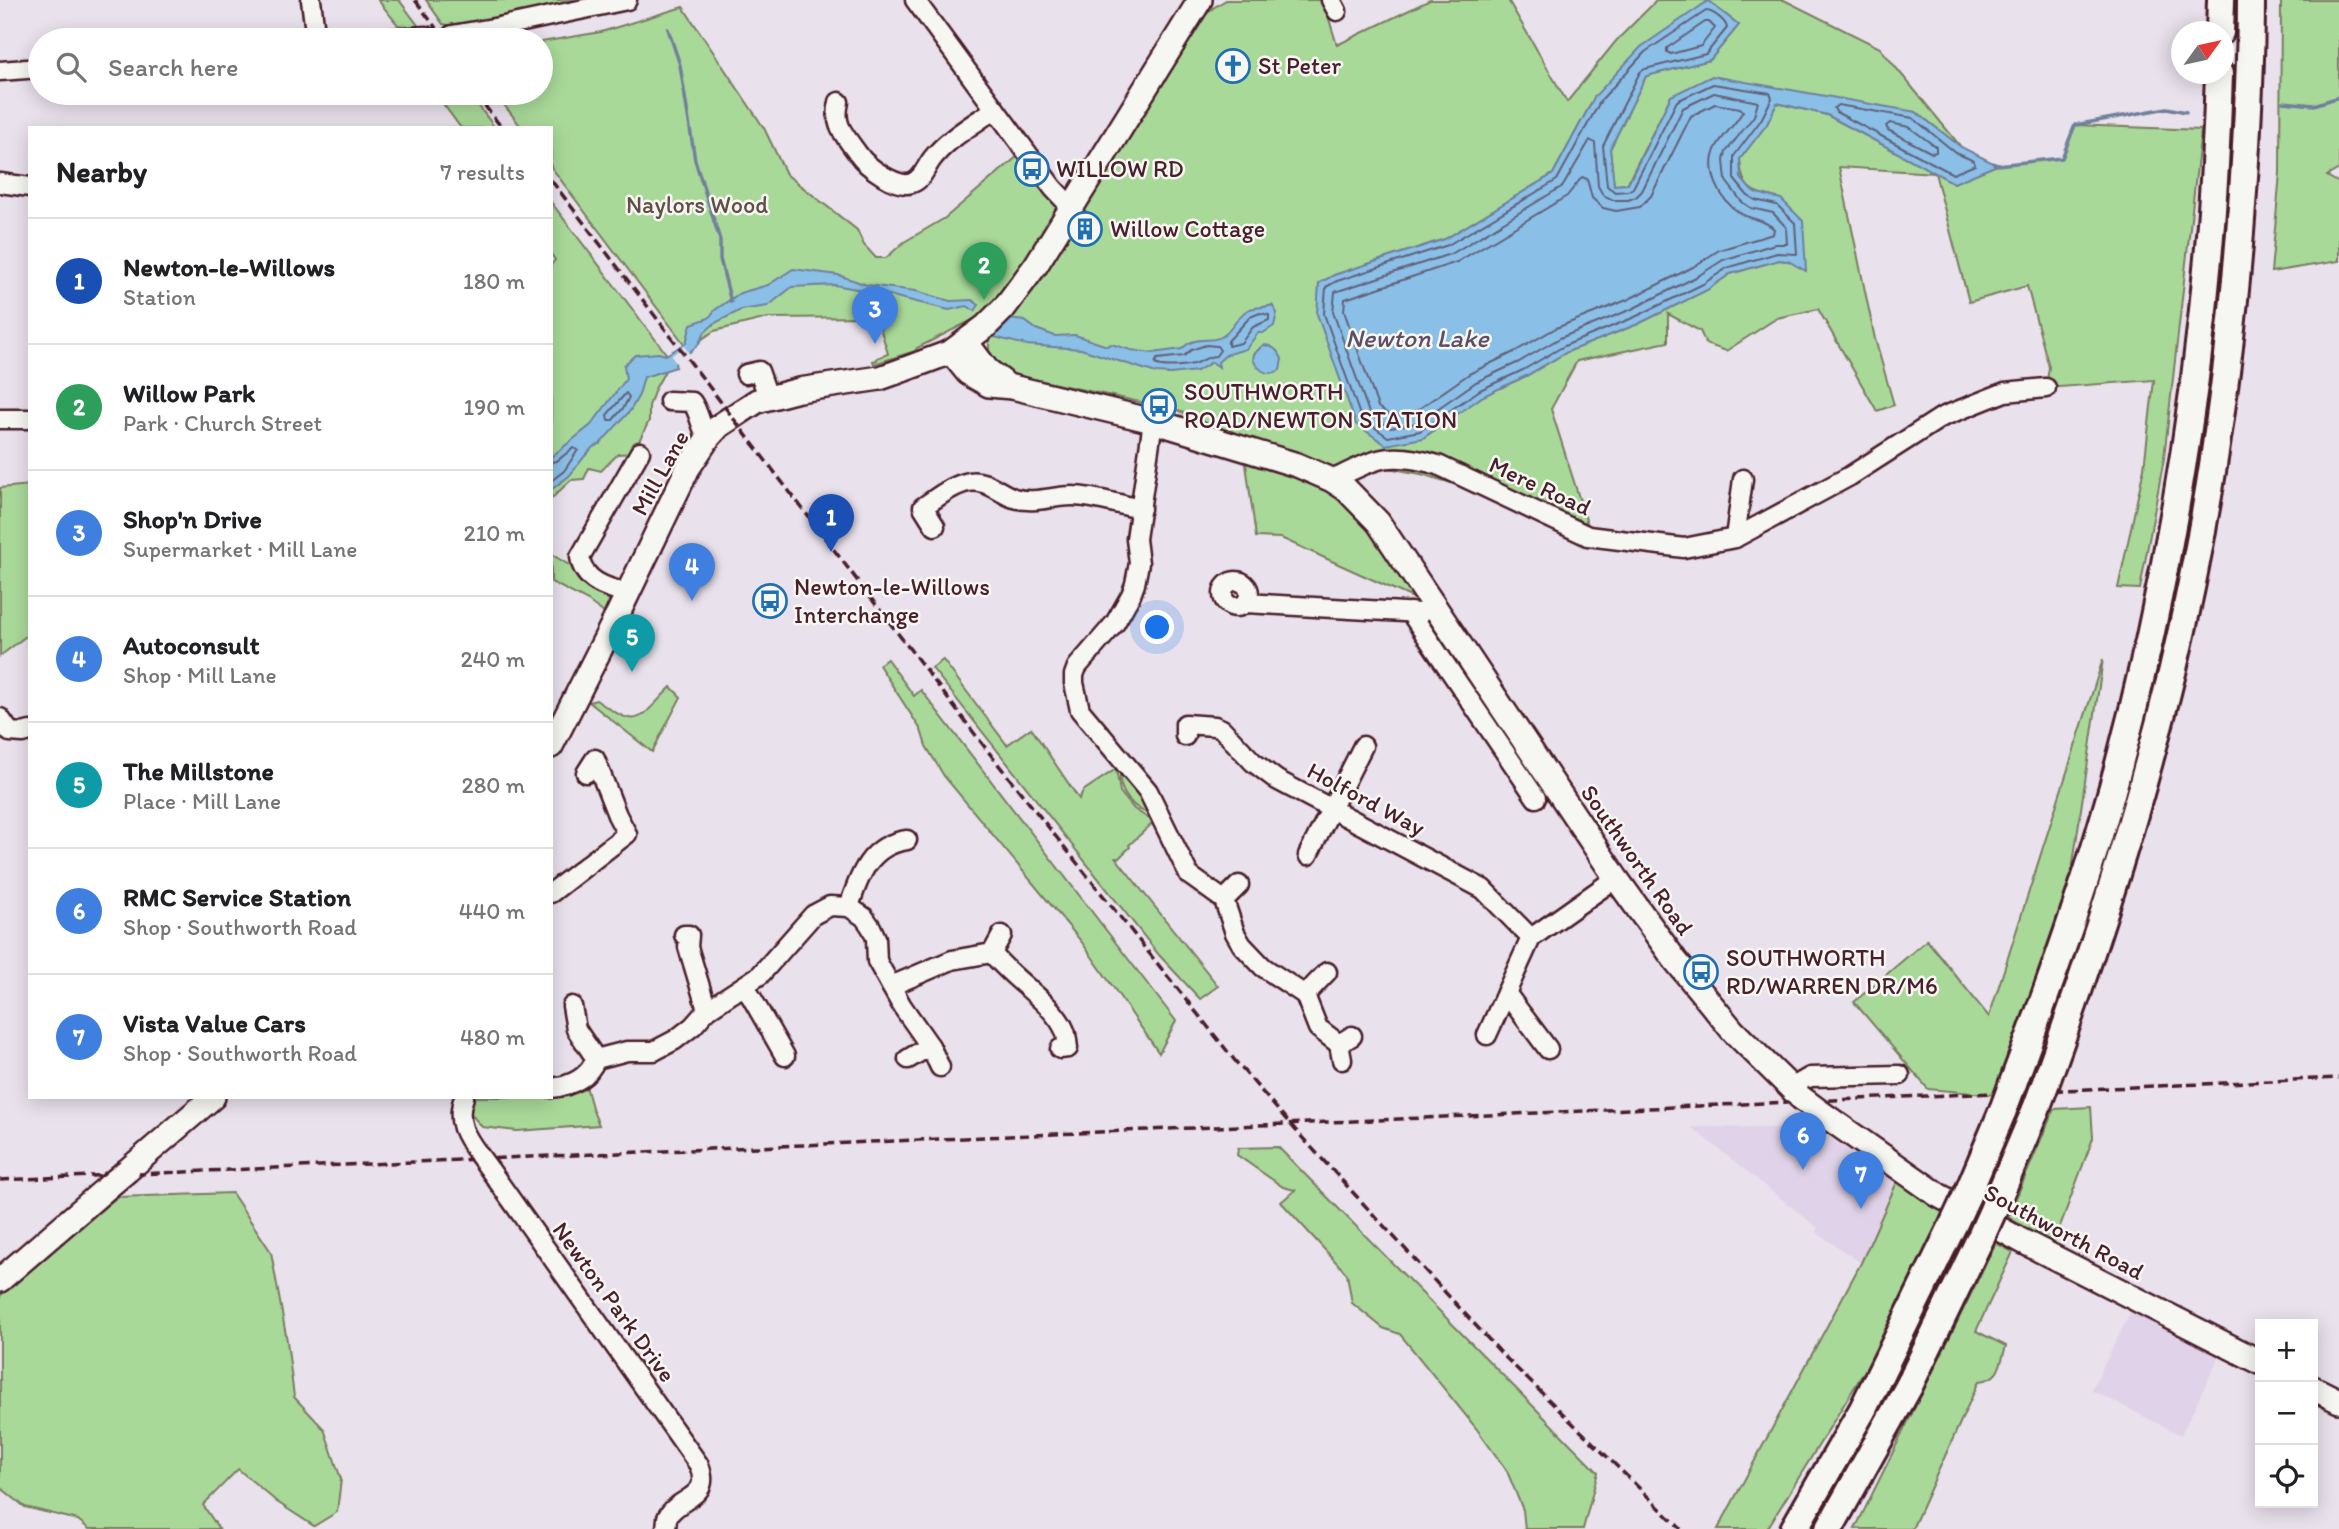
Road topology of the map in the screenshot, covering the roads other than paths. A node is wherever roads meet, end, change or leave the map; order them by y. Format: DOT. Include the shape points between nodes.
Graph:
graph roads {
  1 [pos="311,0"];
  2 [pos="627,0"];
  3 [pos="915,0"];
  4 [pos="1200,0"];
  5 [pos="2221,0"];
  6 [pos="2250,0"];
  7 [pos="2220,21"];
  8 [pos="314,28"];
  9 [pos="495,28"];
  10 [pos="28,69"];
  11 [pos="0,71"];
  12 [pos="2218,84"];
  13 [pos="839,102"];
  14 [pos="995,109"];
  15 [pos="822,112"];
  16 [pos="837,124"];
  17 [pos="0,183"];
  18 [pos="28,187"];
  19 [pos="1071,207"];
  20 [pos="958,347"];
  21 [pos="758,371"];
  22 [pos="2046,388"];
  23 [pos="768,397"];
  24 [pos="669,401"];
  25 [pos="0,419"];
  26 [pos="28,419"];
  27 [pos="1153,421"];
  28 [pos="708,438"];
  29 [pos="630,458"];
  30 [pos="1747,475"];
  31 [pos="1332,480"];
  32 [pos="1141,509"];
  33 [pos="935,526"];
  34 [pos="1735,538"];
  35 [pos="627,593"];
  36 [pos="1246,603"];
  37 [pos="1410,612"];
  38 [pos="1441,614"];
  39 [pos="6,731"];
  40 [pos="28,732"];
  41 [pos="1185,736"];
  42 [pos="553,741"];
  43 [pos="1363,746"];
  44 [pos="593,761"];
  45 [pos="1529,796"];
  46 [pos="1331,808"];
  47 [pos="908,841"];
  48 [pos="1308,855"];
  49 [pos="1616,877"];
  50 [pos="1239,886"];
  51 [pos="553,891"];
  52 [pos="1224,900"];
  53 [pos="849,907"];
  54 [pos="689,935"];
  55 [pos="1002,935"];
  56 [pos="1531,938"];
  57 [pos="992,953"];
  58 [pos="1329,969"];
  59 [pos="745,986"];
  60 [pos="891,986"];
  61 [pos="1506,993"];
  62 [pos="1305,995"];
  63 [pos="572,1005"];
  64 [pos="707,1010"];
  65 [pos="1487,1035"];
  66 [pos="930,1046"];
  67 [pos="1344,1047"];
  68 [pos="1067,1049"];
  69 [pos="1548,1049"];
  70 [pos="785,1057"];
  71 [pos="596,1059"];
  72 [pos="908,1059"];
  73 [pos="940,1067"];
  74 [pos="1900,1075"];
  75 [pos="553,1088"];
  76 [pos="1796,1092"];
  77 [pos="211,1099"];
  78 [pos="463,1099"];
  79 [pos="0,1280"];
  80 [pos="2255,1359"];
  81 [pos="2318,1390"];
  82 [pos="2339,1401"];
  83 [pos="666,1529"];
  84 [pos="1794,1529"];
  85 [pos="1829,1529"];
  1 -- 8 [label="street"];
  2 -- 9 [label="street"];
  3 -- 14 [label="street"];
  4 -- 19 [label="main road"];
  5 -- 7 [label="highway"];
  6 -- 85 [label="highway, bridge" via="2249,96 2238,255 2218,430 2173,670 2142,791 2085,976 2036,1109 1908,1388"];
  10 -- 11 [label="street"];
  12 -- 84 [label="highway, bridge" via="2206,277 2189,422 2168,547 2114,783 2057,964 1968,1193 1863,1409"];
  13 -- 16 [label="street"];
  14 -- 16 [label="street" via="945,146 918,179 902,185 861,159"];
  14 -- 19 [label="street"];
  15 -- 16 [label="street"];
  17 -- 18 [label="street"];
  19 -- 20 [label="main road" via="1004,308"];
  20 -- 23 [label="main road, Mill Lane" via="880,377"];
  20 -- 27 [label="main road, Southworth Road" via="968,373 981,382"];
  21 -- 23 [label="street"];
  22 -- 34 [label="street, Mere Road" via="2005,392 1942,417 1850,476"];
  23 -- 28 [label="main road, Mill Lane" via="719,426"];
  24 -- 28 [label="street" via="698,402"];
  25 -- 26 [label="street"];
  27 -- 31 [label="main road, Southworth Road"];
  27 -- 32 [label="street"];
  28 -- 35 [label="main road, Mill Lane" via="688,468"];
  29 -- 35 [label="street" via="626,480 580,557 590,578"];
  30 -- 34 [label="street"];
  31 -- 34 [label="street, Mere Road" via="1381,459 1413,457 1588,536 1684,548"];
  31 -- 38 [label="main road, Southworth Road" via="1357,498 1378,522"];
  32 -- 33 [label="street" via="1076,496 1023,500 972,481 918,501"];
  32 -- 52 [label="street" via="1135,584 1113,638 1066,673 1080,710 1148,791 1183,879"];
  35 -- 42 [label="main road, Mill Lane"];
  36 -- 37 [label="street"];
  37 -- 38 [label="street"];
  37 -- 45 [label="street"];
  38 -- 49 [label="main road, Southworth Road"];
  39 -- 40 [label="street"];
  41 -- 46 [label="street, Holford Way" via="1185,724 1222,729 1276,780"];
  43 -- 46 [label="street"];
  44 -- 51 [label="street" via="617,815 632,831"];
  46 -- 48 [label="street"];
  46 -- 56 [label="street, Holford Way" via="1483,889"];
  47 -- 53 [label="street" via="878,850 866,863"];
  49 -- 56 [label="street"];
  49 -- 76 [label="main road, Southworth Road" via="1702,994"];
  50 -- 52 [label="street"];
  52 -- 62 [label="street" via="1235,933 1251,956"];
  53 -- 59 [label="street" via="830,906 813,915 773,962"];
  53 -- 60 [label="street" via="871,926 877,961"];
  54 -- 64 [label="street" via="688,947"];
  55 -- 57 [label="street"];
  56 -- 61 [label="street"];
  57 -- 60 [label="street" via="952,960"];
  57 -- 68 [label="street" via="1054,1014 1065,1030"];
  58 -- 62 [label="street"];
  59 -- 64 [label="street"];
  59 -- 70 [label="street"];
  60 -- 66 [label="street"];
  61 -- 65 [label="street"];
  61 -- 69 [label="street"];
  62 -- 67 [label="street" via="1318,1028"];
  63 -- 71 [label="street" via="576,1028"];
  64 -- 71 [label="street" via="676,1040 654,1051 628,1051"];
  66 -- 72 [label="street"];
  66 -- 73 [label="street"];
  71 -- 75 [label="street" via="593,1068 571,1085"];
  74 -- 76 [label="street" via="1810,1077"];
  76 -- 80 [label="main road, Southworth Road, bridge" via="1938,1195"];
  77 -- 79 [label="main road, bridge"];
  78 -- 83 [label="street, Newton Park Drive, bridge" via="461,1124 466,1138 699,1465 699,1490 674,1509"];
  81 -- 82 [label="main road"];
}
